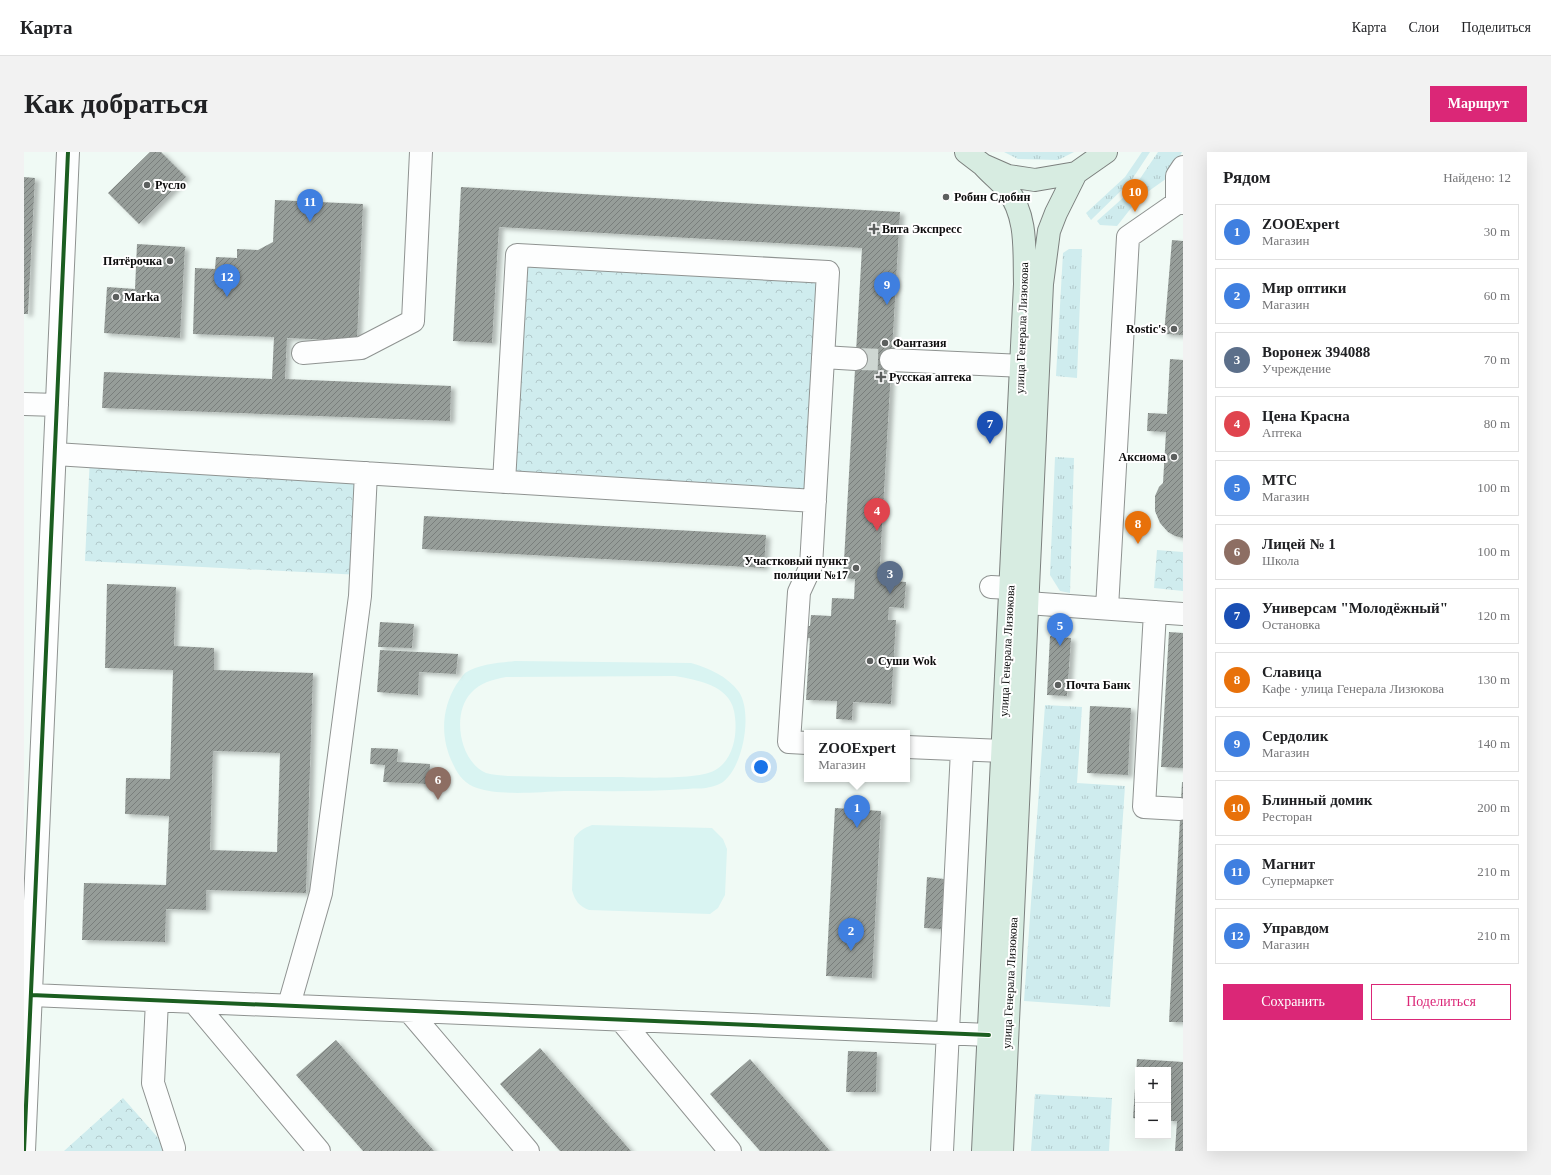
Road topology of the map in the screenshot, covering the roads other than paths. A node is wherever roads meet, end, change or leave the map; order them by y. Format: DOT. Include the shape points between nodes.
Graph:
graph roads {
  1 [pos="68,152"];
  2 [pos="422,152"];
  3 [pos="966,152"];
  4 [pos="1106,152"];
  5 [pos="983,165"];
  6 [pos="1183,167"];
  7 [pos="1076,173"];
  8 [pos="1180,203"];
  9 [pos="303,353"];
  10 [pos="823,357"];
  11 [pos="856,359"];
  12 [pos="891,360"];
  13 [pos="1021,366"];
  14 [pos="24,404"];
  15 [pos="57,405"];
  16 [pos="55,454"];
  17 [pos="366,473"];
  18 [pos="504,482"];
  19 [pos="815,502"];
  20 [pos="1028,603"];
  21 [pos="1107,608"];
  22 [pos="1155,612"];
  23 [pos="1183,614"];
  24 [pos="804,743"];
  25 [pos="910,747"];
  26 [pos="962,750"];
  27 [pos="1002,751"];
  28 [pos="1180,810"];
  29 [pos="31,995"];
  30 [pos="157,1001"];
  31 [pos="194,1002"];
  32 [pos="289,1005"];
  33 [pos="408,1011"];
  34 [pos="621,1020"];
  35 [pos="948,1034"];
  36 [pos="989,1035"];
  37 [pos="174,1148"];
  38 [pos="24,1151"];
  39 [pos="319,1151"];
  40 [pos="528,1151"];
  41 [pos="730,1151"];
  42 [pos="942,1151"];
  43 [pos="983,1151"];
  44 [pos="1002,1151"];
  1 -- 15 [label="street"];
  2 -- 9 [label="street" via="413,321 361,348"];
  3 -- 5 [label="main road"];
  4 -- 7 [label="main road"];
  5 -- 7 [label="main road" via="1008,176 1036,180"];
  5 -- 13 [label="main road, улица Генерала Лизюкова" via="1007,190 1018,208 1024,230 1025,284"];
  6 -- 8 [label="street" via="1177,176"];
  7 -- 20 [label="main road, улица Генерала Лизюкова" via="1049,231 1042,284"];
  8 -- 21 [label="street" via="1128,237"];
  10 -- 11 [label="street"];
  10 -- 18 [label="street" via="828,272 517,254"];
  10 -- 19 [label="street"];
  12 -- 13 [label="street"];
  13 -- 27 [label="main road, улица Генерала Лизюкова" via="1001,588"];
  14 -- 15 [label="street"];
  15 -- 16 [label="street"];
  16 -- 17 [label="street"];
  16 -- 29 [label="street"];
  17 -- 18 [label="street"];
  17 -- 32 [label="street" via="360,596 321,893"];
  18 -- 19 [label="street"];
  19 -- 24 [label="street" via="811,566 799,592 789,742"];
  20 -- 21 [label="street"];
  20 -- 44 [label="main road, улица Генерала Лизюкова"];
  21 -- 22 [label="street"];
  22 -- 23 [label="street"];
  22 -- 28 [label="street" via="1144,807"];
  25 -- 26 [label="street"];
  26 -- 27 [label="street"];
  26 -- 35 [label="street"];
  27 -- 36 [label="main road, улица Генерала Лизюкова"];
  29 -- 30 [label="street"];
  29 -- 38 [label="street"];
  30 -- 31 [label="street"];
  30 -- 37 [label="street" via="153,1083"];
  31 -- 32 [label="street"];
  31 -- 39 [label="street"];
  32 -- 33 [label="street"];
  33 -- 34 [label="street"];
  33 -- 40 [label="street"];
  34 -- 35 [label="street"];
  34 -- 41 [label="street"];
  35 -- 36 [label="street"];
  35 -- 42 [label="street"];
  36 -- 43 [label="main road, улица Генерала Лизюкова"];
}
